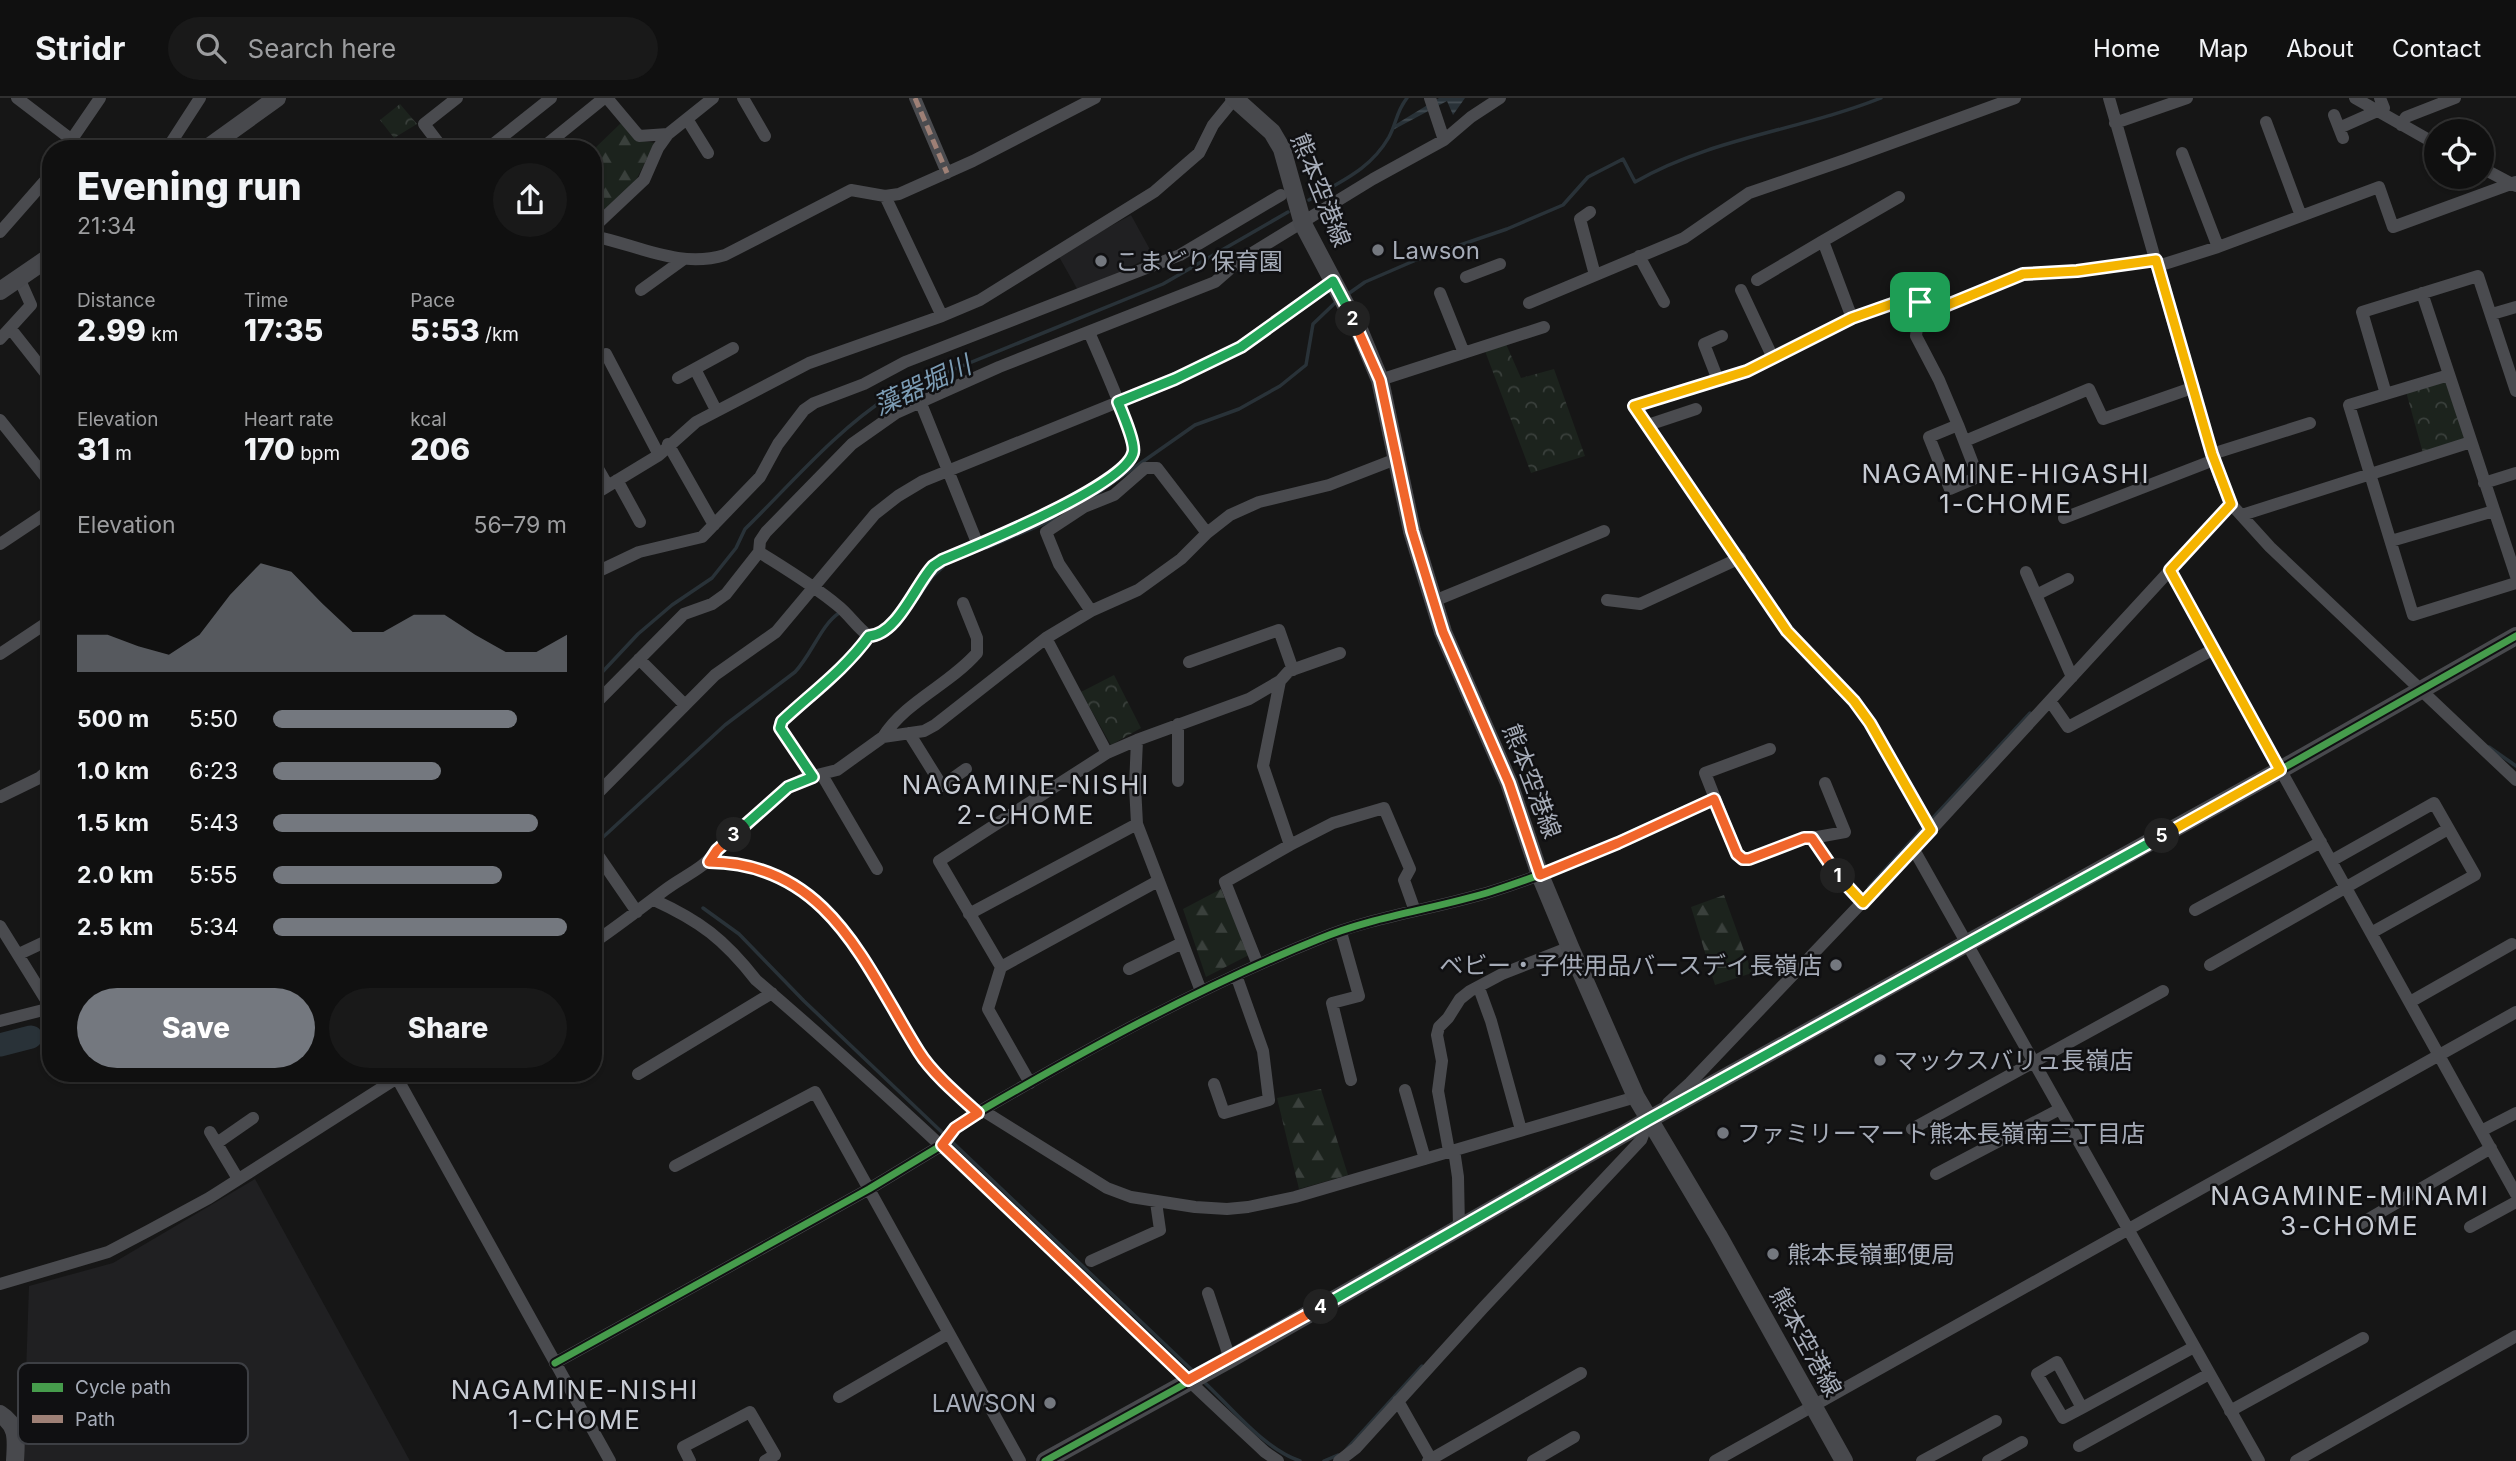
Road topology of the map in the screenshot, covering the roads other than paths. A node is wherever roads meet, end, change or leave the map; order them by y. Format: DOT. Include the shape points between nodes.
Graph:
graph roads {
  1 [pos="17,98"];
  2 [pos="100,98"];
  3 [pos="199,98"];
  4 [pos="277,98"];
  5 [pos="457,98"];
  6 [pos="551,98"];
  7 [pos="605,98"];
  8 [pos="713,98"];
  9 [pos="743,98"];
  10 [pos="915,98"];
  11 [pos="1095,98"];
  12 [pos="1430,98"];
  13 [pos="1500,98"];
  14 [pos="2015,98"];
  15 [pos="2109,98"];
  16 [pos="2187,98"];
  17 [pos="2355,98"];
  18 [pos="2380,98"];
  19 [pos="2455,98"];
  20 [pos="1241,100"];
  21 [pos="36,104"];
  22 [pos="2377,112"];
  23 [pos="687,119"];
  24 [pos="2266,122"];
  25 [pos="2115,123"];
  26 [pos="2401,125"];
  27 [pos="2339,127"];
  28 [pos="668,134"];
  29 [pos="765,136"];
  30 [pos="2424,137"];
  31 [pos="68,140"];
  32 [pos="74,140"];
  33 [pos="173,140"];
  34 [pos="219,140"];
  35 [pos="436,140"];
  36 [pos="497,140"];
  37 [pos="552,140"];
  38 [pos="1444,140"];
  39 [pos="708,153"];
  40 [pos="2182,153"];
  41 [pos="947,173"];
  42 [pos="2494,174"];
  43 [pos="42,184"];
  44 [pos="2514,184"];
  45 [pos="885,195"];
  46 [pos="1281,195"];
  47 [pos="1899,197"];
  48 [pos="1590,212"];
  49 [pos="2301,216"];
  50 [pos="602,220"];
  51 [pos="1303,224"];
  52 [pos="0,232"];
  53 [pos="602,239"];
  54 [pos="1823,241"];
  55 [pos="2218,247"];
  56 [pos="1639,257"];
  57 [pos="684,259"];
  58 [pos="42,262"];
  59 [pos="2157,263"];
  60 [pos="1500,264"];
  61 [pos="1595,275"];
  62 [pos="1466,277"];
  63 [pos="19,278"];
  64 [pos="1757,280"];
  65 [pos="1,289"];
  66 [pos="641,290"];
  67 [pos="1741,290"];
  68 [pos="1339,292"];
  69 [pos="1440,293"];
  70 [pos="2422,293"];
  71 [pos="1664,302"];
  72 [pos="1920,302"];
  73 [pos="1529,303"];
  74 [pos="2516,307"];
  75 [pos="2492,314"];
  76 [pos="942,316"];
  77 [pos="1852,318"];
  78 [pos="1544,327"];
  79 [pos="10,328"];
  80 [pos="1089,332"];
  81 [pos="1722,336"];
  82 [pos="0,339"];
  83 [pos="733,348"];
  84 [pos="1464,353"];
  85 [pos="606,354"];
  86 [pos="1773,358"];
  87 [pos="42,369"];
  88 [pos="695,369"];
  89 [pos="2449,375"];
  90 [pos="678,378"];
  91 [pos="1380,380"];
  92 [pos="1718,380"];
  93 [pos="2192,388"];
  94 [pos="2516,391"];
  95 [pos="2386,394"];
  96 [pos="920,401"];
  97 [pos="1118,402"];
  98 [pos="1696,409"];
  99 [pos="716,410"];
  100 [pos="0,420"];
  101 [pos="2311,423"];
  102 [pos="1648,425"];
  103 [pos="1958,425"];
  104 [pos="1965,441"];
  105 [pos="2471,442"];
  106 [pos="668,444"];
  107 [pos="659,455"];
  108 [pos="2213,457"];
  109 [pos="1396,459"];
  110 [pos="602,471"];
  111 [pos="950,471"];
  112 [pos="42,473"];
  113 [pos="2516,473"];
  114 [pos="2370,475"];
  115 [pos="612,483"];
  116 [pos="2484,483"];
  117 [pos="602,489"];
  118 [pos="2231,504"];
  119 [pos="2494,511"];
  120 [pos="2242,515"];
  121 [pos="42,516"];
  122 [pos="2064,518"];
  123 [pos="640,522"];
  124 [pos="714,525"];
  125 [pos="1604,531"];
  126 [pos="1207,533"];
  127 [pos="2391,541"];
  128 [pos="0,544"];
  129 [pos="978,545"];
  130 [pos="759,552"];
  131 [pos="1740,558"];
  132 [pos="602,566"];
  133 [pos="2170,570"];
  134 [pos="2026,572"];
  135 [pos="2516,576"];
  136 [pos="2068,579"];
  137 [pos="2516,583"];
  138 [pos="815,587"];
  139 [pos="2036,595"];
  140 [pos="1606,600"];
  141 [pos="1434,601"];
  142 [pos="963,603"];
  143 [pos="1091,611"];
  144 [pos="42,626"];
  145 [pos="869,636"];
  146 [pos="2516,636"];
  147 [pos="1046,638"];
  148 [pos="2214,649"];
  149 [pos="1340,653"];
  150 [pos="0,654"];
  151 [pos="639,659"];
  152 [pos="1189,662"];
  153 [pos="1293,670"];
  154 [pos="2072,677"];
  155 [pos="1280,681"];
  156 [pos="2421,688"];
  157 [pos="602,697"];
  158 [pos="2050,701"];
  159 [pos="685,705"];
  160 [pos="1178,724"];
  161 [pos="909,733"];
  162 [pos="883,737"];
  163 [pos="1137,740"];
  164 [pos="1770,750"];
  165 [pos="1107,753"];
  166 [pos="966,768"];
  167 [pos="2280,770"];
  168 [pos="42,776"];
  169 [pos="818,776"];
  170 [pos="2516,780"];
  171 [pos="1178,781"];
  172 [pos="1825,783"];
  173 [pos="602,789"];
  174 [pos="0,797"];
  175 [pos="1714,799"];
  176 [pos="1137,824"];
  177 [pos="1931,830"];
  178 [pos="2448,830"];
  179 [pos="1812,838"];
  180 [pos="2320,842"];
  181 [pos="1290,845"];
  182 [pos="1913,848"];
  183 [pos="602,861"];
  184 [pos="2331,861"];
  185 [pos="709,862"];
  186 [pos="877,869"];
  187 [pos="1540,875"];
  188 [pos="1158,881"];
  189 [pos="2346,888"];
  190 [pos="654,900"];
  191 [pos="1863,903"];
  192 [pos="1415,911"];
  193 [pos="2195,911"];
  194 [pos="638,912"];
  195 [pos="970,914"];
  196 [pos="0,926"];
  197 [pos="1341,932"];
  198 [pos="2371,933"];
  199 [pos="602,937"];
  200 [pos="42,943"];
  201 [pos="1182,943"];
  202 [pos="1968,944"];
  203 [pos="2512,944"];
  204 [pos="1570,947"];
  205 [pos="19,954"];
  206 [pos="1258,965"];
  207 [pos="2210,965"];
  208 [pos="1001,967"];
  209 [pos="1129,969"];
  210 [pos="1236,975"];
  211 [pos="1479,988"];
  212 [pos="1201,991"];
  213 [pos="2164,991"];
  214 [pos="42,993"];
  215 [pos="772,993"];
  216 [pos="2410,1002"];
  217 [pos="42,1010"];
  218 [pos="2516,1012"];
  219 [pos="0,1021"];
  220 [pos="2439,1055"];
  221 [pos="2034,1062"];
  222 [pos="638,1074"];
  223 [pos="1351,1080"];
  224 [pos="390,1082"];
  225 [pos="405,1082"];
  226 [pos="1030,1083"];
  227 [pos="1214,1084"];
  228 [pos="1405,1090"];
  229 [pos="1636,1097"];
  230 [pos="2060,1109"];
  231 [pos="980,1111"];
  232 [pos="2516,1114"];
  233 [pos="253,1118"];
  234 [pos="1648,1120"];
  235 [pos="1912,1129"];
  236 [pos="1521,1130"];
  237 [pos="2481,1131"];
  238 [pos="942,1145"];
  239 [pos="2491,1148"];
  240 [pos="1452,1151"];
  241 [pos="1425,1159"];
  242 [pos="675,1166"];
  243 [pos="1936,1174"];
  244 [pos="238,1179"];
  245 [pos="869,1189"];
  246 [pos="2516,1194"];
  247 [pos="1156,1202"];
  248 [pos="2516,1202"];
  249 [pos="2360,1224"];
  250 [pos="2470,1227"];
  251 [pos="1459,1228"];
  252 [pos="2127,1228"];
  253 [pos="1091,1261"];
  254 [pos="0,1284"];
  255 [pos="1208,1293"];
  256 [pos="949,1333"];
  257 [pos="2516,1336"];
  258 [pos="2363,1338"];
  259 [pos="2194,1347"];
  260 [pos="1230,1359"];
  261 [pos="555,1363"];
  262 [pos="1581,1373"];
  263 [pos="2209,1374"];
  264 [pos="1188,1380"];
  265 [pos="839,1397"];
  266 [pos="1398,1401"];
  267 [pos="1814,1406"];
  268 [pos="2082,1408"];
  269 [pos="2230,1411"];
  270 [pos="0,1414"];
  271 [pos="1996,1420"];
  272 [pos="1574,1437"];
  273 [pos="2022,1442"];
  274 [pos="2079,1446"];
  275 [pos="15,1461"];
  276 [pos="610,1461"];
  277 [pos="691,1461"];
  278 [pos="765,1461"];
  279 [pos="1020,1461"];
  280 [pos="1045,1461"];
  281 [pos="1278,1461"];
  282 [pos="1339,1461"];
  283 [pos="1430,1461"];
  284 [pos="1533,1461"];
  285 [pos="1715,1461"];
  286 [pos="1844,1461"];
  287 [pos="1922,1461"];
  288 [pos="1988,1461"];
  289 [pos="2259,1461"];
  290 [pos="2296,1461"];
  1 -- 21 [label="street"];
  2 -- 32 [label="street"];
  3 -- 33 [label="street"];
  4 -- 34 [label="street"];
  5 -- 35 [label="street" via="424,124"];
  6 -- 36 [label="street"];
  7 -- 28 [label="street" via="639,136"];
  7 -- 37 [label="street"];
  8 -- 23 [label="street"];
  9 -- 29 [label="street"];
  10 -- 41 [label="street"];
  11 -- 41 [label="street"];
  12 -- 38 [label="street"];
  13 -- 38 [label="street"];
  14 -- 56 [label="street" via="1749,193 1684,238"];
  15 -- 25 [label="street"];
  16 -- 25 [label="street"];
  17 -- 22 [label="street"];
  18 -- 22 [label="street" via="2384,108"];
  19 -- 26 [label="street" via="2406,117"];
  20 -- 51 [label="street, 熊本空港線" via="1282,149"];
  20 -- 76 [label="street" via="1213,125 1199,153 1154,192 980,300"];
  21 -- 31 [label="street"];
  22 -- 26 [label="street"];
  22 -- 27 [label="street"];
  23 -- 28 [label="street"];
  23 -- 39 [label="street"];
  24 -- 49 [label="street"];
  25 -- 59 [label="street"];
  26 -- 30 [label="street"];
  28 -- 50 [label="street" via="644,180"];
  38 -- 51 [label="street"];
  40 -- 55 [label="street"];
  41 -- 45 [label="street" via="899,194"];
  42 -- 44 [label="street"];
  43 -- 52 [label="street"];
  44 -- 49 [label="street" via="2393,227 2379,187"];
  45 -- 57 [label="street" via="851,190 725,255"];
  45 -- 76 [label="street"];
  46 -- 124 [label="street" via="1180,255 905,362 810,405 790,426 760,477"];
  47 -- 54 [label="street"];
  48 -- 61 [label="street" via="1580,219"];
  49 -- 55 [label="street"];
  51 -- 68 [label="street, 熊本空港線"];
  51 -- 80 [label="street" via="1239,261 1215,282"];
  53 -- 57 [label="street"];
  54 -- 64 [label="street"];
  54 -- 77 [label="street"];
  55 -- 59 [label="street"];
  56 -- 61 [label="street"];
  56 -- 71 [label="street"];
  57 -- 66 [label="street"];
  58 -- 63 [label="street"];
  59 -- 72 [label="street" via="2023,274 1945,306"];
  59 -- 93 [label="street"];
  60 -- 62 [label="street"];
  61 -- 73 [label="street"];
  63 -- 65 [label="street"];
  63 -- 79 [label="street" via="32,305"];
  67 -- 86 [label="street"];
  68 -- 91 [label="street, 熊本空港線"];
  68 -- 97 [label="street" via="1241,347"];
  69 -- 84 [label="street"];
  70 -- 75 [label="street" via="2478,276"];
  70 -- 89 [label="street"];
  70 -- 95 [label="street" via="2362,312"];
  72 -- 77 [label="street" via="1906,299"];
  72 -- 103 [label="street" via="1916,336"];
  74 -- 75 [label="street"];
  75 -- 94 [label="street"];
  76 -- 99 [label="street" via="809,363"];
  77 -- 86 [label="street"];
  78 -- 84 [label="street"];
  79 -- 82 [label="street"];
  79 -- 87 [label="street"];
  80 -- 96 [label="street"];
  80 -- 97 [label="street"];
  81 -- 92 [label="street" via="1704,344"];
  83 -- 88 [label="street"];
  84 -- 91 [label="street"];
  85 -- 107 [label="street"];
  86 -- 92 [label="street"];
  88 -- 90 [label="street"];
  88 -- 99 [label="street"];
  89 -- 95 [label="street"];
  89 -- 105 [label="street"];
  91 -- 109 [label="street, 熊本空港線"];
  92 -- 102 [label="street" via="1634,406"];
  93 -- 104 [label="street" via="2103,419 2089,389"];
  93 -- 108 [label="street"];
  95 -- 114 [label="street" via="2349,405"];
  96 -- 111 [label="street"];
  96 -- 130 [label="street" via="852,444 766,532"];
  97 -- 111 [label="street"];
  97 -- 129 [label="street" via="1133,456 1103,483 1035,521"];
  98 -- 102 [label="street"];
  99 -- 106 [label="street"];
  100 -- 112 [label="street"];
  101 -- 108 [label="street"];
  102 -- 131 [label="street"];
  103 -- 104 [label="street"];
  103 -- 104 [label="street" via="1929,437 1950,489 1978,477"];
  105 -- 114 [label="street"];
  105 -- 116 [label="street"];
  106 -- 107 [label="street"];
  106 -- 124 [label="street"];
  107 -- 115 [label="street"];
  108 -- 118 [label="street"];
  108 -- 122 [label="street"];
  109 -- 126 [label="street" via="1329,485 1259,502 1230,515"];
  109 -- 141 [label="street, 熊本空港線"];
  110 -- 115 [label="street"];
  111 -- 129 [label="street"];
  111 -- 138 [label="street" via="910,488 886,505"];
  113 -- 116 [label="street"];
  114 -- 120 [label="street"];
  114 -- 127 [label="street"];
  115 -- 117 [label="street"];
  115 -- 123 [label="street"];
  116 -- 119 [label="street"];
  118 -- 120 [label="street"];
  118 -- 133 [label="street"];
  119 -- 127 [label="street"];
  119 -- 135 [label="street"];
  120 -- 156 [label="street" via="2270,547"];
  121 -- 128 [label="street"];
  124 -- 132 [label="street" via="702,537"];
  125 -- 141 [label="street"];
  126 -- 143 [label="street" via="1138,590"];
  126 -- 143 [label="street" via="1157,468 1144,468 1114,495 1046,532 1059,564"];
  127 -- 137 [label="street" via="2413,615"];
  129 -- 145 [label="street" via="933,566 895,620 881,633"];
  130 -- 138 [label="street"];
  130 -- 151 [label="street" via="720,600 684,614"];
  131 -- 140 [label="street" via="1640,604"];
  131 -- 177 [label="street" via="1787,631 1870,723"];
  133 -- 148 [label="street"];
  133 -- 154 [label="street"];
  134 -- 139 [label="street"];
  136 -- 139 [label="street"];
  138 -- 145 [label="street"];
  138 -- 159 [label="street" via="776,632 721,670"];
  139 -- 154 [label="street"];
  141 -- 187 [label="street, 熊本空港線" via="1509,783"];
  142 -- 162 [label="street" via="977,638 977,653 895,719"];
  143 -- 147 [label="street"];
  144 -- 150 [label="street"];
  145 -- 169 [label="street" via="780,723"];
  146 -- 156 [label="street"];
  147 -- 161 [label="street" via="935,725"];
  147 -- 165 [label="street"];
  148 -- 158 [label="street" via="2068,727"];
  148 -- 167 [label="street"];
  149 -- 153 [label="street"];
  151 -- 157 [label="street"];
  151 -- 159 [label="street"];
  152 -- 153 [label="street" via="1279,630"];
  153 -- 155 [label="street"];
  154 -- 158 [label="street"];
  155 -- 160 [label="street" via="1249,699"];
  155 -- 181 [label="street" via="1263,766"];
  156 -- 167 [label="street"];
  156 -- 170 [label="street"];
  158 -- 177 [label="street"];
  159 -- 173 [label="street"];
  160 -- 163 [label="street"];
  160 -- 171 [label="street"];
  161 -- 162 [label="street"];
  161 -- 166 [label="street" via="942,786"];
  162 -- 169 [label="street" via="837,770"];
  163 -- 165 [label="street"];
  163 -- 176 [label="street"];
  164 -- 175 [label="street" via="1705,773"];
  165 -- 195 [label="street" via="939,861"];
  167 -- 180 [label="street"];
  167 -- 202 [label="street"];
  168 -- 174 [label="street"];
  169 -- 185 [label="street" via="788,787"];
  169 -- 186 [label="street"];
  172 -- 179 [label="street" via="1845,832"];
  175 -- 179 [label="street" via="1743,859"];
  175 -- 187 [label="street"];
  176 -- 188 [label="street"];
  176 -- 195 [label="street"];
  177 -- 182 [label="street"];
  178 -- 184 [label="street" via="2434,803"];
  178 -- 189 [label="street"];
  178 -- 198 [label="street" via="2475,875"];
  179 -- 191 [label="street" via="1835,873"];
  180 -- 184 [label="street"];
  180 -- 193 [label="street"];
  181 -- 192 [label="street" via="1333,823 1384,808 1410,869 1404,880"];
  181 -- 206 [label="street" via="1224,882"];
  182 -- 191 [label="street"];
  182 -- 202 [label="street"];
  183 -- 194 [label="street"];
  184 -- 189 [label="street"];
  185 -- 190 [label="street"];
  185 -- 231 [label="street" via="728,862 779,877 824,909 862,954 920,1054"];
  187 -- 192 [label="street"];
  187 -- 204 [label="street, 熊本空港線"];
  188 -- 201 [label="street"];
  188 -- 208 [label="street"];
  189 -- 198 [label="street"];
  189 -- 207 [label="street"];
  190 -- 194 [label="street"];
  190 -- 215 [label="street" via="691,917 734,952"];
  191 -- 234 [label="street" via="1690,1083"];
  192 -- 197 [label="street"];
  194 -- 199 [label="street"];
  195 -- 208 [label="street"];
  196 -- 205 [label="street"];
  197 -- 206 [label="street"];
  197 -- 223 [label="street" via="1359,996 1332,1003"];
  198 -- 216 [label="street"];
  200 -- 205 [label="street"];
  201 -- 209 [label="street"];
  201 -- 212 [label="street"];
  202 -- 221 [label="street"];
  202 -- 234 [label="street"];
  203 -- 216 [label="street"];
  204 -- 211 [label="street"];
  204 -- 229 [label="street, 熊本空港線"];
  205 -- 214 [label="street"];
  206 -- 210 [label="street"];
  208 -- 226 [label="street" via="988,1009"];
  210 -- 212 [label="street"];
  210 -- 227 [label="street" via="1263,1051 1269,1100 1224,1113"];
  211 -- 236 [label="street"];
  211 -- 240 [label="street" via="1460,999 1437,1035 1442,1061 1440,1107"];
  212 -- 226 [label="street"];
  213 -- 221 [label="street"];
  215 -- 222 [label="street"];
  215 -- 238 [label="street"];
  216 -- 220 [label="street"];
  217 -- 219 [label="street"];
  218 -- 220 [label="street"];
  220 -- 237 [label="street"];
  220 -- 252 [label="street"];
  221 -- 230 [label="street"];
  221 -- 235 [label="street"];
  224 -- 244 [label="street"];
  225 -- 261 [label="street"];
  226 -- 231 [label="street"];
  228 -- 241 [label="street"];
  229 -- 234 [label="street, 熊本空港線"];
  229 -- 236 [label="street"];
  230 -- 243 [label="street"];
  230 -- 252 [label="street"];
  231 -- 238 [label="street" via="955,1128"];
  231 -- 247 [label="street" via="1107,1188"];
  232 -- 237 [label="street"];
  233 -- 244 [label="street" via="214,1137"];
  234 -- 251 [label="street"];
  234 -- 266 [label="street" via="1641,1140"];
  234 -- 267 [label="street, 熊本空港線"];
  236 -- 240 [label="street"];
  237 -- 239 [label="street"];
  238 -- 245 [label="street"];
  238 -- 264 [label="street"];
  239 -- 246 [label="street"];
  239 -- 249 [label="street"];
  240 -- 241 [label="street"];
  240 -- 251 [label="street" via="1458,1177"];
  241 -- 247 [label="street" via="1248,1207"];
  242 -- 245 [label="street" via="815,1092"];
  244 -- 254 [label="street" via="108,1252"];
  245 -- 256 [label="street"];
  245 -- 261 [label="street"];
  247 -- 253 [label="street" via="1160,1230"];
  248 -- 250 [label="street"];
  251 -- 260 [label="street"];
  252 -- 259 [label="street"];
  252 -- 267 [label="street"];
  255 -- 260 [label="street"];
  256 -- 265 [label="street"];
  256 -- 279 [label="street"];
  257 -- 290 [label="street"];
  258 -- 269 [label="street"];
  259 -- 263 [label="street"];
  259 -- 268 [label="street"];
  260 -- 264 [label="street"];
  261 -- 276 [label="street"];
  262 -- 283 [label="street"];
  263 -- 269 [label="street"];
  263 -- 274 [label="street"];
  264 -- 280 [label="street"];
  264 -- 281 [label="street"];
  266 -- 282 [label="street"];
  266 -- 283 [label="street"];
  267 -- 285 [label="street"];
  267 -- 286 [label="street, 熊本空港線"];
  269 -- 289 [label="street"];
  270 -- 275 [label="street" via="16,1431"];
  271 -- 287 [label="street"];
  272 -- 284 [label="street"];
  273 -- 288 [label="street"];
  277 -- 278 [label="street" via="683,1447 750,1412 775,1455"];
}
